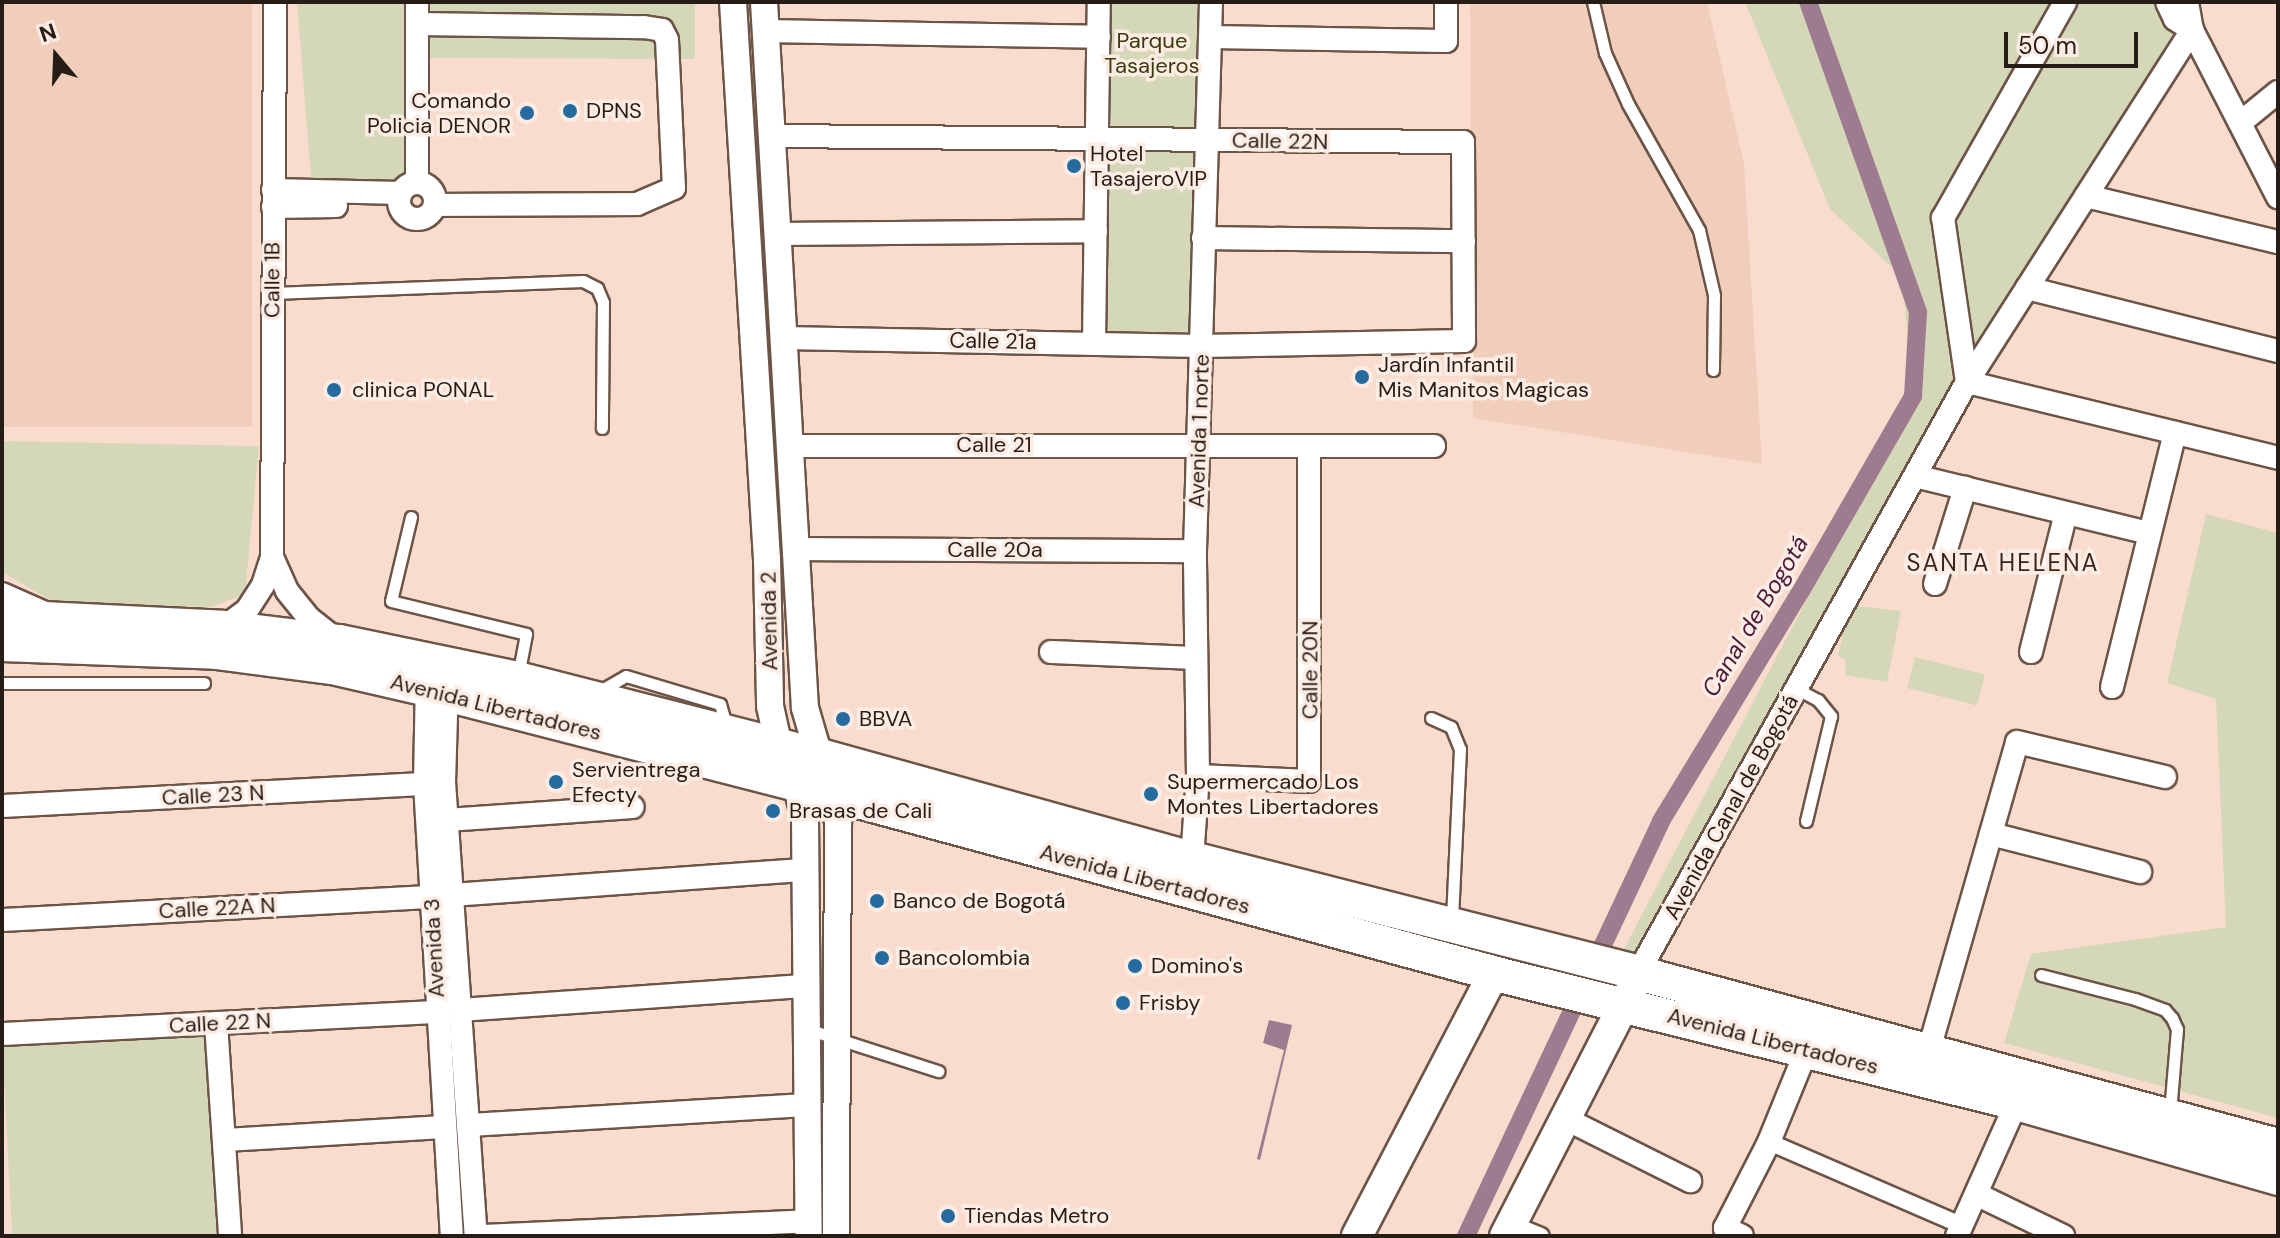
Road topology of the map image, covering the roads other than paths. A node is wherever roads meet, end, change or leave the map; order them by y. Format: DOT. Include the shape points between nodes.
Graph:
graph roads {
  1 [pos="275,2"];
  2 [pos="733,2"];
  3 [pos="764,2"];
  4 [pos="1099,2"];
  5 [pos="1211,2"];
  6 [pos="1446,2"];
  7 [pos="1593,2"];
  8 [pos="2065,2"];
  9 [pos="2167,2"];
  10 [pos="2187,2"];
  11 [pos="418,13"];
  12 [pos="2192,30"];
  13 [pos="765,31"];
  14 [pos="1099,37"];
  15 [pos="1211,37"];
  16 [pos="2278,92"];
  17 [pos="2240,123"];
  18 [pos="770,136"];
  19 [pos="1097,138"];
  20 [pos="1206,140"];
  21 [pos="417,195"];
  22 [pos="2086,196"];
  23 [pos="2278,197"];
  24 [pos="273,199"];
  25 [pos="1096,231"];
  26 [pos="776,234"];
  27 [pos="1203,238"];
  28 [pos="1464,241"];
  29 [pos="2278,242"];
  30 [pos="2027,288"];
  31 [pos="272,293"];
  32 [pos="784,338"];
  33 [pos="1094,343"];
  34 [pos="1201,346"];
  35 [pos="2278,351"];
  36 [pos="1713,370"];
  37 [pos="1967,382"];
  38 [pos="602,428"];
  39 [pos="2175,433"];
  40 [pos="1200,444"];
  41 [pos="788,446"];
  42 [pos="1434,446"];
  43 [pos="1309,447"];
  44 [pos="2278,458"];
  45 [pos="1915,476"];
  46 [pos="1965,488"];
  47 [pos="2066,513"];
  48 [pos="411,517"];
  49 [pos="2149,533"];
  50 [pos="796,549"];
  51 [pos="1195,551"];
  52 [pos="272,557"];
  53 [pos="1935,584"];
  54 [pos="2,594"];
  55 [pos="2,617"];
  56 [pos="57,618"];
  57 [pos="223,628"];
  58 [pos="339,642"];
  59 [pos="2,644"];
  60 [pos="1051,652"];
  61 [pos="2031,652"];
  62 [pos="1196,658"];
  63 [pos="437,677"];
  64 [pos="517,679"];
  65 [pos="2,683"];
  66 [pos="204,683"];
  67 [pos="2112,687"];
  68 [pos="1797,689"];
  69 [pos="1431,718"];
  70 [pos="779,747"];
  71 [pos="820,756"];
  72 [pos="1198,776"];
  73 [pos="2165,777"];
  74 [pos="425,784"];
  75 [pos="796,784"];
  76 [pos="831,794"];
  77 [pos="2,806"];
  78 [pos="633,807"];
  79 [pos="447,820"];
  80 [pos="1806,821"];
  81 [pos="1991,834"];
  82 [pos="1192,859"];
  83 [pos="805,870"];
  84 [pos="2140,872"];
  85 [pos="442,896"];
  86 [pos="2,920"];
  87 [pos="1452,926"];
  88 [pos="1632,972"];
  89 [pos="1499,974"];
  90 [pos="2041,975"];
  91 [pos="806,986"];
  92 [pos="1617,1003"];
  93 [pos="449,1011"];
  94 [pos="216,1023"];
  95 [pos="806,1029"];
  96 [pos="2,1034"];
  97 [pos="835,1039"];
  98 [pos="1928,1053"];
  99 [pos="1804,1054"];
  100 [pos="938,1071"];
  101 [pos="2022,1091"];
  102 [pos="807,1105"];
  103 [pos="2170,1117"];
  104 [pos="1566,1119"];
  105 [pos="468,1125"];
  106 [pos="445,1127"];
  107 [pos="224,1140"];
  108 [pos="1769,1142"];
  109 [pos="2278,1146"];
  110 [pos="2278,1178"];
  111 [pos="1690,1181"];
  112 [pos="1976,1194"];
  113 [pos="808,1228"];
  114 [pos="1508,1230"];
  115 [pos="1957,1230"];
  116 [pos="1730,1233"];
  117 [pos="230,1236"];
  118 [pos="452,1236"];
  119 [pos="476,1236"];
  120 [pos="483,1236"];
  121 [pos="836,1236"];
  122 [pos="1357,1236"];
  123 [pos="1541,1236"];
  124 [pos="2063,1236"];
  1 -- 24 [label="street, Calle 1B"];
  2 -- 70 [label="street, Avenida 2" via="767,559 770,706"];
  3 -- 13 [label="street, Avenida 2"];
  4 -- 14 [label="street"];
  5 -- 15 [label="street, Avenida 1 norte"];
  6 -- 15 [label="street" via="1446,41"];
  7 -- 36 [label="lane" via="1605,53 1628,104 1699,230 1714,295"];
  8 -- 37 [label="street" via="1943,218"];
  9 -- 12 [label="street" via="2175,19"];
  10 -- 12 [label="street"];
  11 -- 21 [label="street"];
  11 -- 21 [label="street" via="662,30 667,40 676,179 674,188 652,197 634,189"];
  12 -- 17 [label="street"];
  12 -- 22 [label="street, Avenida Canal de Bogotá"];
  13 -- 14 [label="street"];
  13 -- 18 [label="street, Avenida 2"];
  14 -- 19 [label="street"];
  15 -- 20 [label="street, Avenida 1 norte"];
  16 -- 17 [label="street"];
  17 -- 23 [label="street"];
  18 -- 19 [label="street, Calle 22N"];
  18 -- 26 [label="street, Avenida 2"];
  19 -- 20 [label="street, Calle 22N"];
  19 -- 25 [label="street"];
  20 -- 27 [label="street, Avenida 1 norte"];
  20 -- 28 [label="street, Calle 22N" via="1463,142"];
  21 -- 24 [label="street"];
  22 -- 29 [label="street"];
  22 -- 30 [label="street, Avenida Canal de Bogotá"];
  24 -- 31 [label="street, Calle 1B"];
  25 -- 26 [label="street"];
  25 -- 33 [label="street"];
  26 -- 32 [label="street, Avenida 2"];
  27 -- 28 [label="street"];
  27 -- 34 [label="street, Avenida 1 norte"];
  28 -- 34 [label="street, Calle 21a" via="1464,341"];
  30 -- 35 [label="street"];
  30 -- 37 [label="street, Avenida Canal de Bogotá"];
  31 -- 38 [label="lane" via="583,281 597,288 603,302"];
  31 -- 52 [label="street, Calle 1B"];
  32 -- 33 [label="street, Calle 21a"];
  32 -- 41 [label="street, Avenida 2"];
  33 -- 34 [label="street, Calle 21a"];
  34 -- 40 [label="street, Avenida 1 norte"];
  37 -- 39 [label="street"];
  37 -- 45 [label="street, Avenida Canal de Bogotá"];
  39 -- 44 [label="street"];
  39 -- 49 [label="street"];
  40 -- 41 [label="street, Calle 21"];
  40 -- 43 [label="street, Calle 21"];
  40 -- 51 [label="street, Avenida 1 norte"];
  41 -- 50 [label="street, Avenida 2"];
  42 -- 43 [label="street, Calle 21"];
  43 -- 72 [label="street, Calle 20N" via="1309,781"];
  45 -- 46 [label="street"];
  45 -- 68 [label="street, Avenida Canal de Bogotá"];
  46 -- 47 [label="street"];
  46 -- 53 [label="street"];
  47 -- 49 [label="street"];
  47 -- 61 [label="street"];
  48 -- 64 [label="lane" via="391,601 526,634"];
  49 -- 67 [label="street"];
  50 -- 51 [label="street, Calle 20a"];
  50 -- 71 [label="street, Avenida 2" via="805,708"];
  51 -- 62 [label="street, Avenida 1 norte"];
  52 -- 57 [label="street, Calle 1B" via="247,610"];
  52 -- 58 [label="street, Calle 1B" via="287,591"];
  54 -- 56 [label="street"];
  55 -- 56 [label="main road, Avenida Libertadores"];
  56 -- 57 [label="main road, Avenida Libertadores"];
  57 -- 58 [label="main road, Avenida Libertadores"];
  58 -- 63 [label="main road, Avenida Libertadores"];
  59 -- 63 [label="main road, Avenida Libertadores" via="216,652"];
  60 -- 62 [label="street"];
  62 -- 72 [label="street, Avenida 1 norte"];
  63 -- 64 [label="main road, Avenida Libertadores"];
  63 -- 74 [label="street, Avenida 3"];
  63 -- 75 [label="main road, Avenida Libertadores"];
  63 -- 79 [label="street, Avenida 3"];
  64 -- 70 [label="main road, Avenida Libertadores"];
  65 -- 66 [label="lane"];
  68 -- 80 [label="lane" via="1818,700 1831,716"];
  68 -- 88 [label="street, Avenida Canal de Bogotá"];
  69 -- 87 [label="lane" via="1451,727 1460,749"];
  70 -- 71 [label="main road, Avenida Libertadores"];
  70 -- 75 [label="street, Avenida 2"];
  71 -- 76 [label="street, Avenida 2"];
  71 -- 82 [label="main road, Avenida Libertadores"];
  72 -- 82 [label="street, Avenida 1 norte"];
  73 -- 81 [label="street" via="2017,742"];
  74 -- 77 [label="street, Calle 23 N"];
  74 -- 85 [label="street, Avenida 3"];
  75 -- 76 [label="main road, Avenida Libertadores"];
  75 -- 83 [label="street, Avenida 2" via="805,818"];
  76 -- 89 [label="main road, Avenida Libertadores"];
  76 -- 97 [label="street, Avenida 2" via="838,821"];
  78 -- 79 [label="street"];
  79 -- 85 [label="street, Avenida 3"];
  81 -- 84 [label="street"];
  81 -- 98 [label="street"];
  82 -- 87 [label="main road, Avenida Libertadores"];
  83 -- 85 [label="street, Calle 22A N"];
  83 -- 91 [label="street, Avenida 2"];
  85 -- 86 [label="street, Calle 22A N"];
  85 -- 93 [label="street, Avenida 3"];
  87 -- 88 [label="main road, Avenida Libertadores"];
  88 -- 92 [label="main road, Avenida Canal de Bogotá"];
  88 -- 98 [label="main road, Avenida Libertadores"];
  89 -- 92 [label="main road, Avenida Libertadores"];
  89 -- 122 [label="main road"];
  90 -- 103 [label="lane" via="2165,1010 2177,1029"];
  91 -- 93 [label="street, Calle 22 N"];
  91 -- 95 [label="street, Avenida 2"];
  92 -- 99 [label="main road, Avenida Libertadores"];
  92 -- 104 [label="main road, Avenida Canal de Bogotá"];
  93 -- 94 [label="street, Calle 22 N"];
  93 -- 105 [label="street, Avenida 3"];
  93 -- 106 [label="street, Avenida 3"];
  94 -- 96 [label="street, Calle 22 N"];
  94 -- 107 [label="street"];
  95 -- 97 [label="lane"];
  95 -- 102 [label="street, Avenida 2"];
  97 -- 100 [label="lane"];
  97 -- 121 [label="street, Avenida 2"];
  98 -- 101 [label="main road, Avenida Libertadores"];
  99 -- 101 [label="main road, Avenida Libertadores"];
  99 -- 108 [label="street"];
  99 -- 115 [label="street" via="2010,1113"];
  101 -- 103 [label="main road, Avenida Libertadores"];
  101 -- 110 [label="main road, Avenida Libertadores"];
  101 -- 112 [label="street"];
  102 -- 105 [label="street"];
  102 -- 113 [label="street, Avenida 2"];
  103 -- 109 [label="main road, Avenida Libertadores"];
  104 -- 111 [label="street"];
  104 -- 114 [label="main road, Avenida Canal de Bogotá"];
  105 -- 119 [label="street, Avenida 3"];
  106 -- 107 [label="street"];
  106 -- 118 [label="street, Avenida 3"];
  107 -- 117 [label="street"];
  108 -- 115 [label="street"];
  108 -- 116 [label="street"];
  112 -- 115 [label="street"];
  112 -- 124 [label="street"];
  113 -- 120 [label="street"];
  114 -- 123 [label="street"];
}
